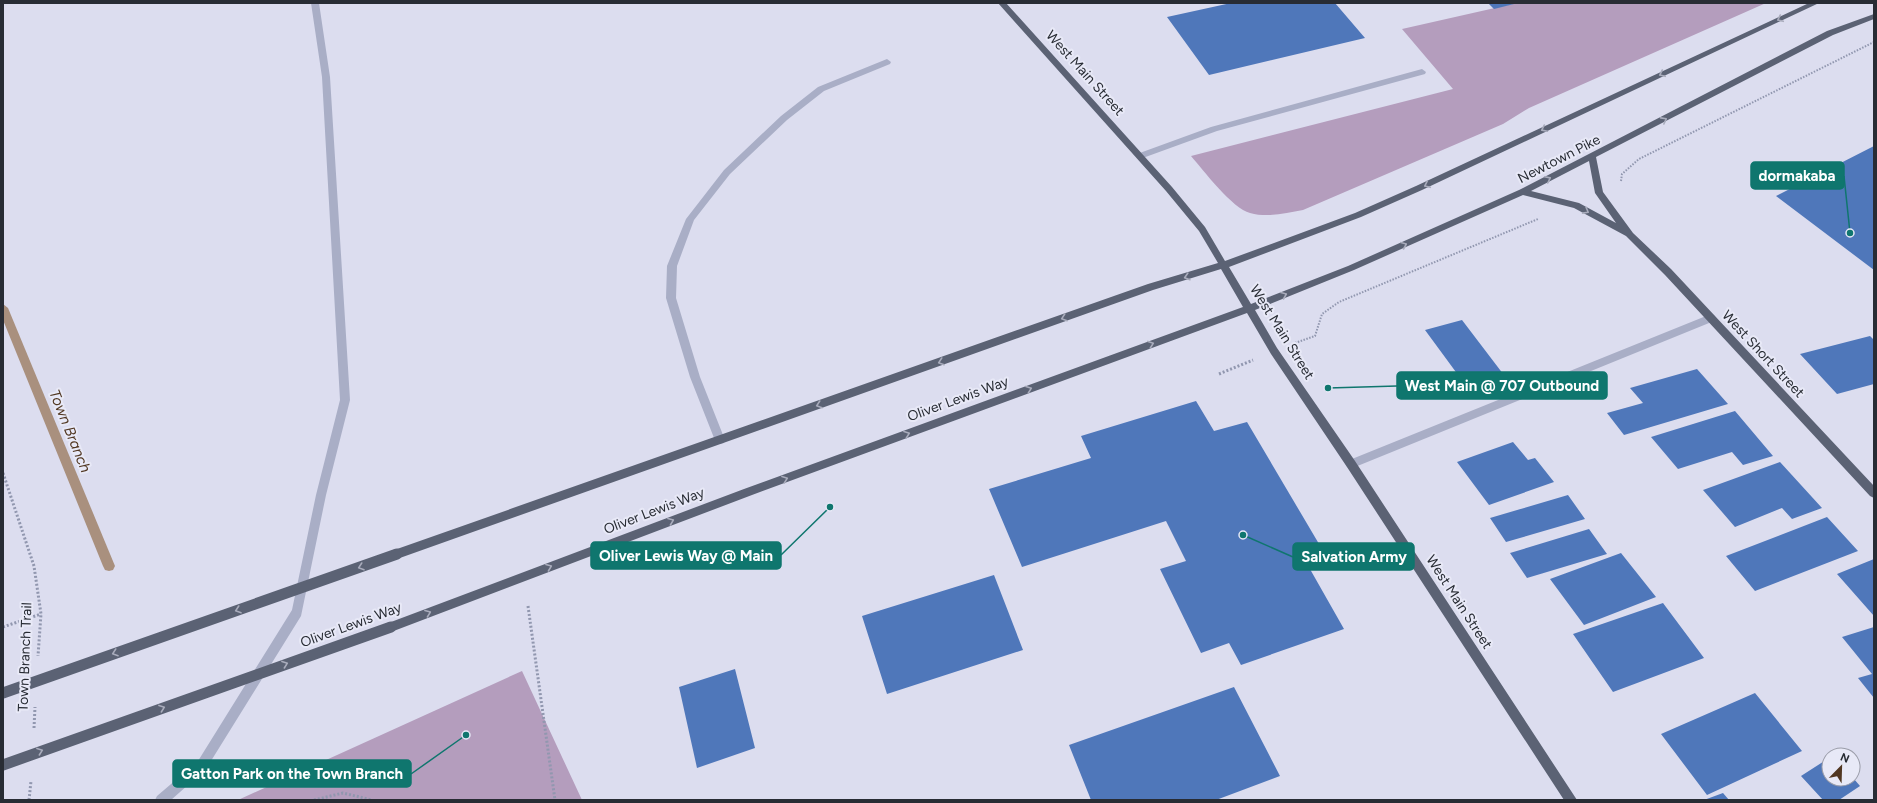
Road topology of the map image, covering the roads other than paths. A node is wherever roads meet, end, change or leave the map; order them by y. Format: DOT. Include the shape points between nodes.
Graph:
graph roads {
  1 [pos="315,3"];
  2 [pos="1002,3"];
  3 [pos="1815,3"];
  4 [pos="1874,16"];
  5 [pos="887,62"];
  6 [pos="1422,72"];
  7 [pos="1140,156"];
  8 [pos="1592,157"];
  9 [pos="1522,192"];
  10 [pos="1630,235"];
  11 [pos="1224,265"];
  12 [pos="1248,309"];
  13 [pos="1711,318"];
  14 [pos="720,440"];
  15 [pos="1351,464"];
  16 [pos="1874,493"];
  17 [pos="3,692"];
  18 [pos="3,764"];
  19 [pos="161,800"];
  20 [pos="1571,800"];
  1 -- 19 [label="lane" via="326,77 345,400 321,495 297,612 202,765"];
  2 -- 7 [label="main road, West Main Street"];
  3 -- 11 [label="main road, one-way" via="1419,188 1307,235"];
  8 -- 4 [label="main road, Newtown Pike, one-way" via="1830,33"];
  5 -- 14 [label="lane" via="822,89 784,118 727,172 690,219 672,266 672,298 695,377"];
  6 -- 7 [label="lane" via="1214,129"];
  7 -- 11 [label="main road, West Main Street" via="1202,228"];
  9 -- 8 [label="main road, Newtown Pike, one-way"];
  8 -- 10 [label="main road, West Short Street" via="1599,193"];
  9 -- 10 [label="main road, West Short Street, one-way" via="1576,205"];
  12 -- 9 [label="main road, Newtown Pike, one-way" via="1351,268"];
  10 -- 13 [label="main road, West Short Street"];
  11 -- 12 [label="main road, West Main Street"];
  11 -- 14 [label="main road, one-way" via="1151,287"];
  12 -- 15 [label="main road, West Main Street"];
  18 -- 12 [label="main road, Oliver Lewis Way, one-way, bridge" via="391,627 748,492"];
  13 -- 15 [label="lane"];
  13 -- 16 [label="main road, West Short Street"];
  14 -- 17 [label="main road, one-way, bridge"];
  15 -- 20 [label="main road, West Main Street"];
}
